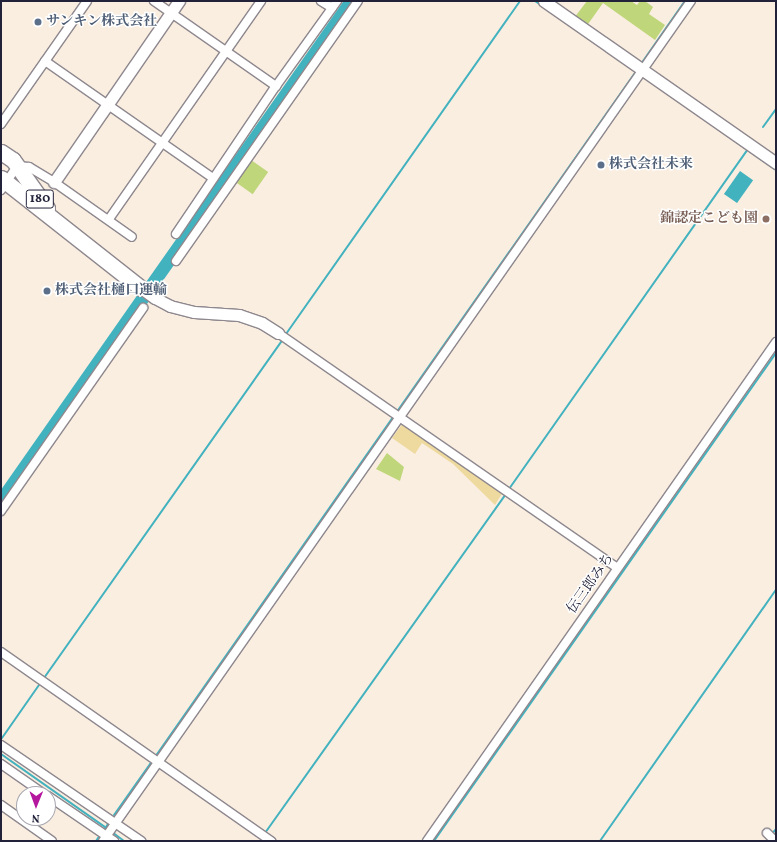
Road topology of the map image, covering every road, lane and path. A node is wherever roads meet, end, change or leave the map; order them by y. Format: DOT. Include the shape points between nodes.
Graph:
graph roads {
  1 [pos="88,1"];
  2 [pos="154,1"];
  3 [pos="179,1"];
  4 [pos="261,1"];
  5 [pos="321,1"];
  6 [pos="337,1"];
  7 [pos="358,1"];
  8 [pos="544,1"];
  9 [pos="691,1"];
  10 [pos="332,8"];
  11 [pos="171,14"];
  12 [pos="227,51"];
  13 [pos="45,61"];
  14 [pos="640,68"];
  15 [pos="276,86"];
  16 [pos="107,104"];
  17 [pos="1,124"];
  18 [pos="163,142"];
  19 [pos="1,152"];
  20 [pos="776,163"];
  21 [pos="17,166"];
  22 [pos="213,178"];
  23 [pos="54,182"];
  24 [pos="3,184"];
  25 [pos="109,219"];
  26 [pos="66,229"];
  27 [pos="176,234"];
  28 [pos="132,237"];
  29 [pos="176,261"];
  30 [pos="141,288"];
  31 [pos="143,308"];
  32 [pos="278,333"];
  33 [pos="776,342"];
  34 [pos="398,415"];
  35 [pos="1,511"];
  36 [pos="617,568"];
  37 [pos="1,652"];
  38 [pos="1,745"];
  39 [pos="155,760"];
  40 [pos="1,764"];
  41 [pos="33,786"];
  42 [pos="56,801"];
  43 [pos="1,805"];
  44 [pos="107,833"];
  45 [pos="767,833"];
  46 [pos="266,837"];
  47 [pos="52,841"];
  48 [pos="114,841"];
  49 [pos="141,841"];
  50 [pos="427,841"];
  51 [pos="775,841"];
  1 -- 13 [label="street"];
  2 -- 11 [label="street"];
  3 -- 11 [label="street"];
  4 -- 12 [label="street"];
  5 -- 10 [label="street"];
  6 -- 10 [label="street"];
  7 -- 29 [label="street"];
  8 -- 14 [label="street"];
  9 -- 14 [label="street"];
  10 -- 15 [label="street"];
  11 -- 12 [label="street"];
  11 -- 16 [label="street"];
  12 -- 15 [label="street"];
  12 -- 18 [label="street"];
  13 -- 16 [label="street"];
  13 -- 17 [label="street"];
  14 -- 20 [label="street"];
  14 -- 34 [label="street"];
  15 -- 22 [label="street"];
  16 -- 18 [label="street"];
  16 -- 23 [label="street"];
  18 -- 22 [label="street"];
  18 -- 25 [label="street"];
  19 -- 21 [label="highway, 180" via="11,158"];
  21 -- 23 [label="street" via="29,167"];
  21 -- 24 [label="street"];
  21 -- 26 [label="highway, 180" via="39,199"];
  22 -- 27 [label="street"];
  23 -- 25 [label="street"];
  24 -- 26 [label="highway, 180"];
  25 -- 28 [label="street"];
  26 -- 30 [label="highway"];
  30 -- 32 [label="street" via="170,306 194,312 239,315 262,323"];
  31 -- 35 [label="street"];
  32 -- 34 [label="street"];
  33 -- 36 [label="street, 伝三郎みち"];
  34 -- 36 [label="street"];
  34 -- 39 [label="street"];
  36 -- 50 [label="street, 伝三郎みち"];
  37 -- 39 [label="street"];
  38 -- 44 [label="street"];
  39 -- 44 [label="street"];
  39 -- 46 [label="street"];
  40 -- 41 [label="street"];
  42 -- 44 [label="street"];
  43 -- 47 [label="street"];
  44 -- 48 [label="street"];
  44 -- 49 [label="street"];
  45 -- 51 [label="street"];
}
